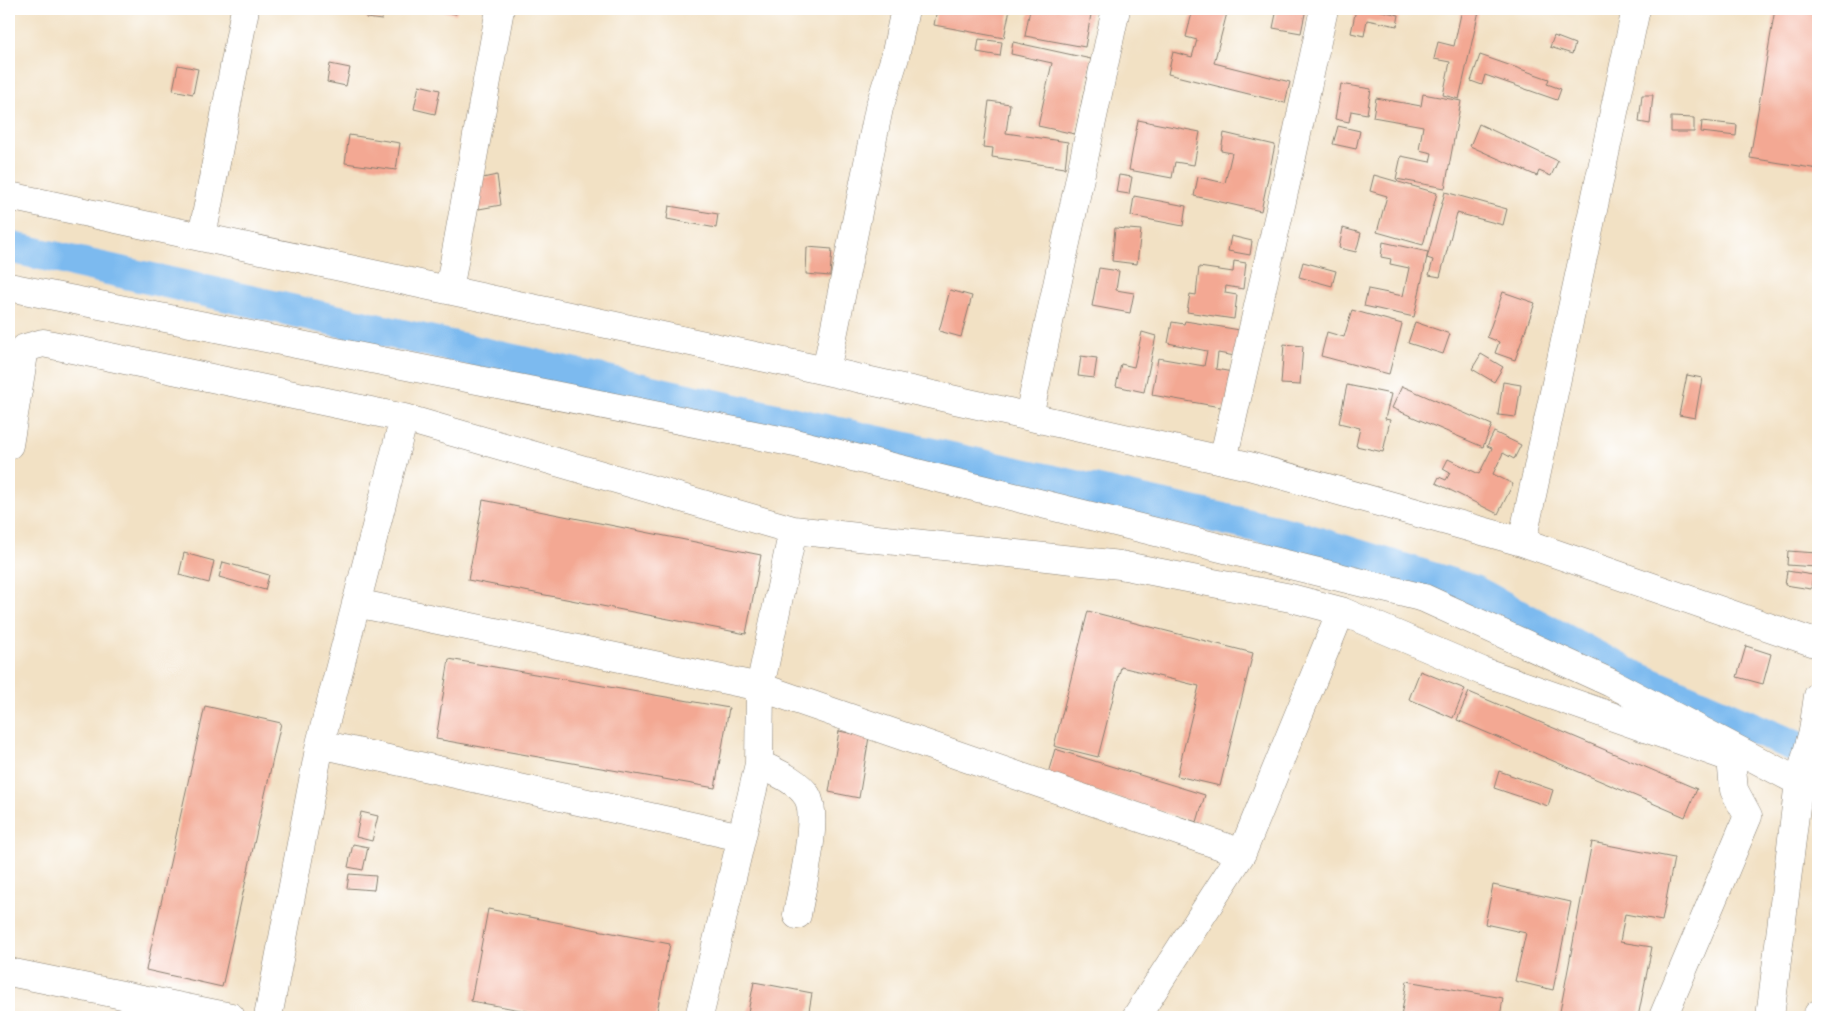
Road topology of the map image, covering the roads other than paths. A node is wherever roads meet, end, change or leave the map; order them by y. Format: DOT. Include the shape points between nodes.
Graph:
graph roads {
  1 [pos="246,9"];
  2 [pos="500,9"];
  3 [pos="905,9"];
  4 [pos="1116,9"];
  5 [pos="1324,9"];
  6 [pos="1636,9"];
  7 [pos="9,196"];
  8 [pos="202,237"];
  9 [pos="9,287"];
  10 [pos="449,290"];
  11 [pos="826,371"];
  12 [pos="1029,416"];
  13 [pos="404,418"];
  14 [pos="9,445"];
  15 [pos="1223,460"];
  16 [pos="794,530"];
  17 [pos="1522,542"];
  18 [pos="356,603"];
  19 [pos="1341,611"];
  20 [pos="1818,644"];
  21 [pos="760,687"];
  22 [pos="1818,696"];
  23 [pos="320,744"];
  24 [pos="759,764"];
  25 [pos="1809,785"];
  26 [pos="741,837"];
  27 [pos="1242,853"];
  28 [pos="796,915"];
  29 [pos="9,972"];
  30 [pos="231,1017"];
  31 [pos="268,1017"];
  32 [pos="699,1017"];
  33 [pos="1136,1017"];
  34 [pos="1663,1017"];
  35 [pos="1770,1017"];
  1 -- 8 [label="street"];
  2 -- 10 [label="street"];
  3 -- 11 [label="street" via="895,57 879,108"];
  4 -- 12 [label="street"];
  5 -- 15 [label="street"];
  6 -- 17 [label="street"];
  7 -- 8 [label="street"];
  8 -- 10 [label="street"];
  9 -- 25 [label="street" via="795,443 1424,598 1611,683"];
  10 -- 11 [label="street"];
  11 -- 12 [label="street"];
  12 -- 15 [label="street"];
  13 -- 14 [label="street" via="44,344 26,348"];
  13 -- 16 [label="street"];
  13 -- 18 [label="street"];
  15 -- 17 [label="street"];
  16 -- 19 [label="street" via="1120,565 1291,598"];
  16 -- 21 [label="street"];
  17 -- 20 [label="street"];
  18 -- 21 [label="street"];
  18 -- 23 [label="street"];
  19 -- 27 [label="street"];
  19 -- 34 [label="street" via="1482,671 1732,758 1734,790 1748,816"];
  21 -- 24 [label="street"];
  21 -- 27 [label="street"];
  22 -- 25 [label="street"];
  23 -- 26 [label="street"];
  23 -- 31 [label="street"];
  24 -- 26 [label="street"];
  24 -- 28 [label="street" via="796,783 808,797 812,819"];
  25 -- 35 [label="street"];
  26 -- 32 [label="street"];
  27 -- 33 [label="street"];
  29 -- 30 [label="street"];
}
